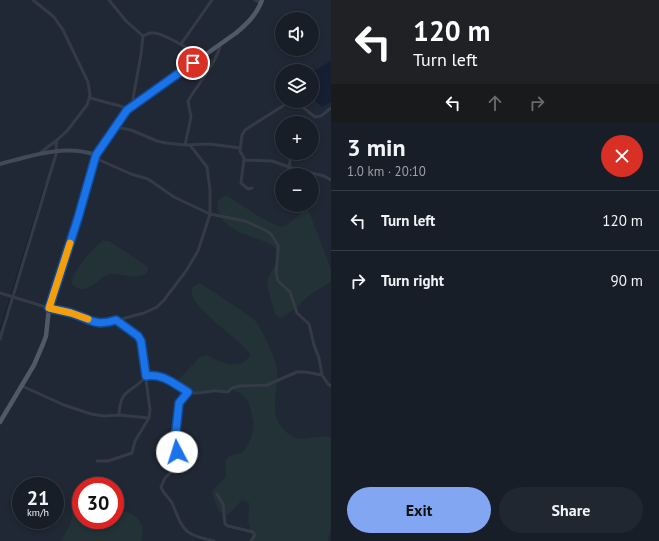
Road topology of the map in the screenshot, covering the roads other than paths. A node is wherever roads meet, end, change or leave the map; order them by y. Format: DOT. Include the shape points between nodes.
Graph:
graph roads {
  1 [pos="32,0"];
  2 [pos="109,0"];
  3 [pos="212,0"];
  4 [pos="255,0"];
  5 [pos="262,2"];
  6 [pos="143,36"];
  7 [pos="181,44"];
  8 [pos="220,46"];
  9 [pos="202,57"];
  10 [pos="90,98"];
  11 [pos="135,103"];
  12 [pos="331,108"];
  13 [pos="127,110"];
  14 [pos="114,127"];
  15 [pos="57,140"];
  16 [pos="185,145"];
  17 [pos="190,145"];
  18 [pos="240,148"];
  19 [pos="57,151"];
  20 [pos="39,154"];
  21 [pos="95,157"];
  22 [pos="244,159"];
  23 [pos="290,160"];
  24 [pos="0,164"];
  25 [pos="288,167"];
  26 [pos="331,180"];
  27 [pos="252,188"];
  28 [pos="210,214"];
  29 [pos="0,293"];
  30 [pos="13,297"];
  31 [pos="49,308"];
  32 [pos="116,320"];
  33 [pos="0,339"];
  34 [pos="322,375"];
  35 [pos="146,376"];
  36 [pos="22,386"];
  37 [pos="331,386"];
  38 [pos="188,392"];
  39 [pos="120,415"];
  40 [pos="149,418"];
  41 [pos="0,422"];
  42 [pos="97,461"];
  43 [pos="217,494"];
  44 [pos="214,541"];
  45 [pos="251,541"];
  1 -- 10 [label="street" via="54,17 63,30 88,82"];
  2 -- 6 [label="street" via="126,21"];
  3 -- 7 [label="street"];
  4 -- 5 [label="street"];
  5 -- 8 [label="main road" via="249,22"];
  6 -- 7 [label="street" via="156,33"];
  6 -- 11 [label="street" via="133,99"];
  7 -- 9 [label="street"];
  8 -- 9 [label="main road"];
  8 -- 16 [label="street" via="212,64 188,101 191,117"];
  9 -- 11 [label="main road"];
  10 -- 13 [label="street"];
  10 -- 15 [label="street"];
  11 -- 13 [label="main road"];
  12 -- 18 [label="street" via="321,116 315,117 297,103 290,102 245,130"];
  13 -- 14 [label="main road"];
  14 -- 16 [label="street" via="131,130 157,141"];
  14 -- 21 [label="main road"];
  15 -- 19 [label="street"];
  15 -- 20 [label="street"];
  16 -- 17 [label="street"];
  17 -- 18 [label="street" via="210,144"];
  17 -- 28 [label="street" via="208,170"];
  18 -- 22 [label="street"];
  19 -- 20 [label="main road"];
  19 -- 21 [label="main road" via="73,150"];
  19 -- 30 [label="street"];
  20 -- 24 [label="main road"];
  21 -- 28 [label="street" via="148,179 174,197"];
  21 -- 31 [label="main road"];
  22 -- 25 [label="street" via="272,161"];
  22 -- 27 [label="street" via="241,183 248,189"];
  23 -- 25 [label="street"];
  25 -- 26 [label="street"];
  28 -- 32 [label="street" via="196,256 164,300 151,310"];
  28 -- 34 [label="street" via="253,224 276,240 278,281 290,292 299,316 309,324"];
  29 -- 30 [label="street"];
  30 -- 31 [label="street"];
  30 -- 33 [label="street"];
  31 -- 32 [label="street" via="98,323"];
  31 -- 36 [label="main road" via="43,344"];
  32 -- 35 [label="street" via="141,341"];
  34 -- 37 [label="street"];
  34 -- 38 [label="street" via="302,372 266,386 240,386 228,392"];
  35 -- 38 [label="street" via="167,379"];
  35 -- 39 [label="street" via="122,398"];
  35 -- 40 [label="street"];
  36 -- 39 [label="street" via="91,414"];
  36 -- 41 [label="main road"];
  38 -- 44 [label="street" via="179,403 175,440 177,466 161,486 187,532"];
  39 -- 40 [label="street"];
  40 -- 42 [label="street" via="138,436 132,453 108,461"];
  43 -- 45 [label="street" via="224,508 225,524 253,532 255,535"];
}
